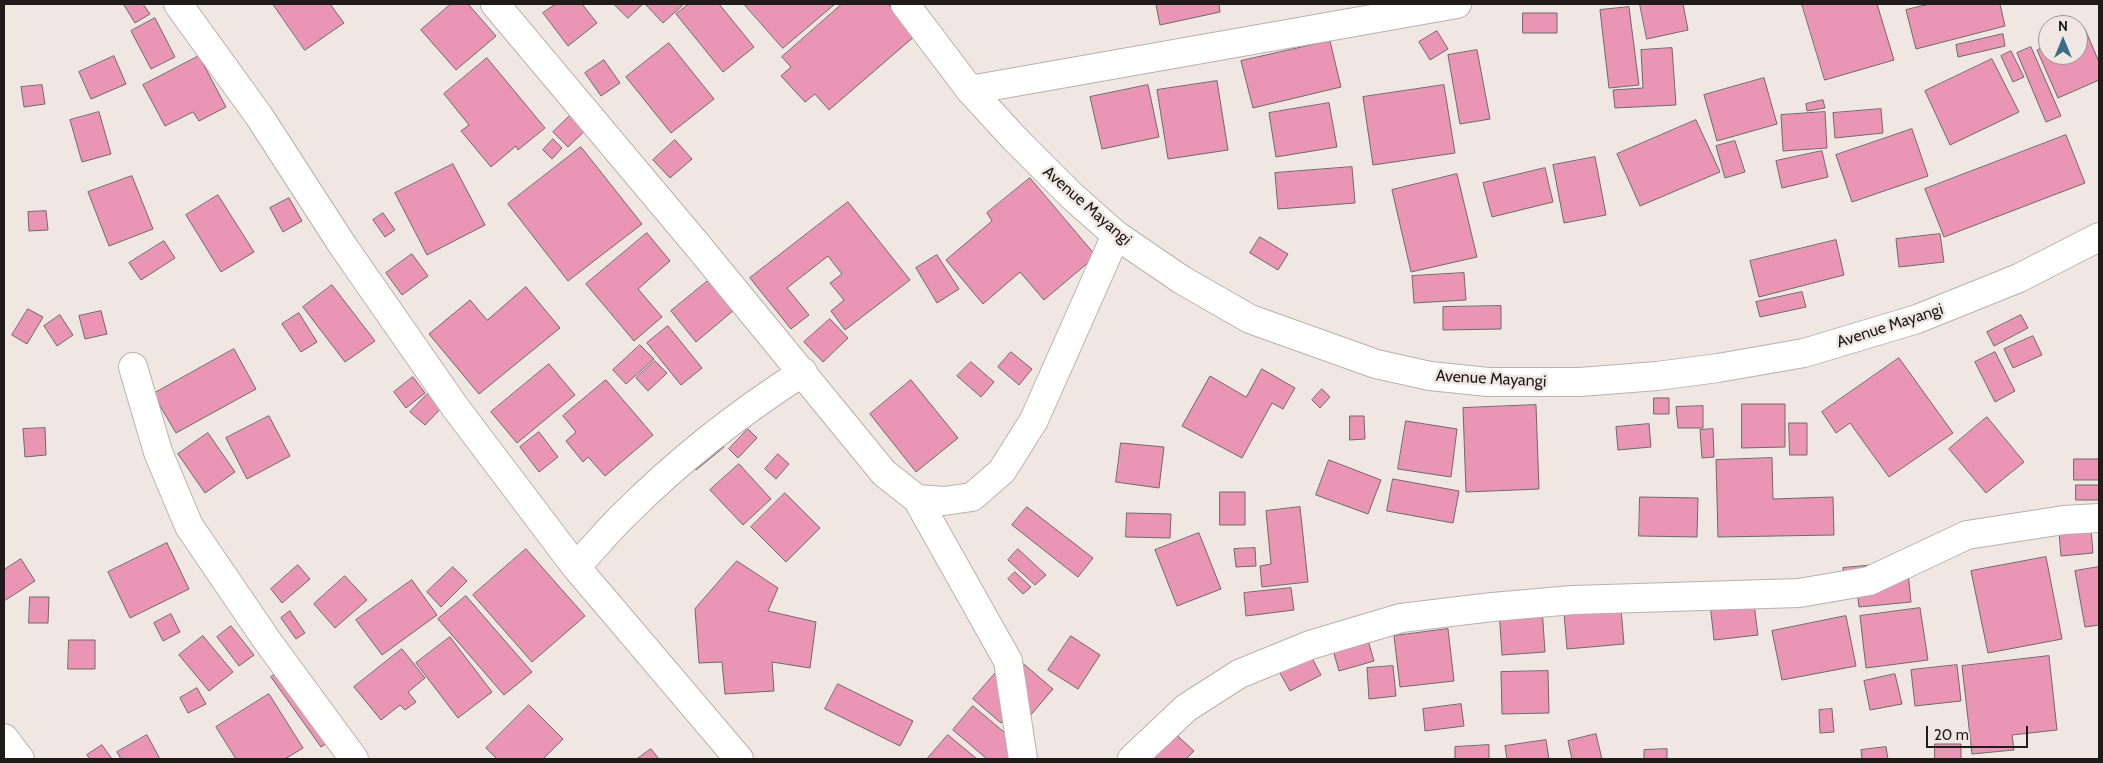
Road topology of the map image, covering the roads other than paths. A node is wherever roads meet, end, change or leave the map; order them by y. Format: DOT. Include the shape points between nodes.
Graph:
graph roads {
  1 [pos="178,4"];
  2 [pos="495,4"];
  3 [pos="905,4"];
  4 [pos="1457,4"];
  5 [pos="970,90"];
  6 [pos="1116,236"];
  7 [pos="2099,237"];
  8 [pos="133,367"];
  9 [pos="803,372"];
  10 [pos="917,500"];
  11 [pos="2099,518"];
  12 [pos="576,567"];
  13 [pos="4,738"];
  14 [pos="20,759"];
  15 [pos="354,759"];
  16 [pos="739,759"];
  17 [pos="1023,759"];
  18 [pos="1132,759"];
  1 -- 12 [label="street" via="259,116 343,246 455,407"];
  2 -- 9 [label="street"];
  3 -- 5 [label="street, Avenue Mayangi"];
  4 -- 5 [label="street"];
  5 -- 6 [label="street, Avenue Mayangi" via="1073,197"];
  6 -- 7 [label="street, Avenue Mayangi" via="1182,280 1250,319 1376,364 1430,376 1488,382 1580,382 1657,376 1804,353 1917,319 2018,278"];
  6 -- 10 [label="street" via="1034,420 1002,471 972,497"];
  8 -- 15 [label="street" via="158,452 189,526"];
  9 -- 10 [label="street" via="884,473"];
  9 -- 12 [label="street" via="741,414 668,474"];
  10 -- 17 [label="street" via="1008,661"];
  11 -- 18 [label="street" via="1967,534 1869,581 1799,593 1573,600 1401,618 1310,645 1239,674 1186,708"];
  12 -- 16 [label="street"];
  13 -- 14 [label="street"];
}
